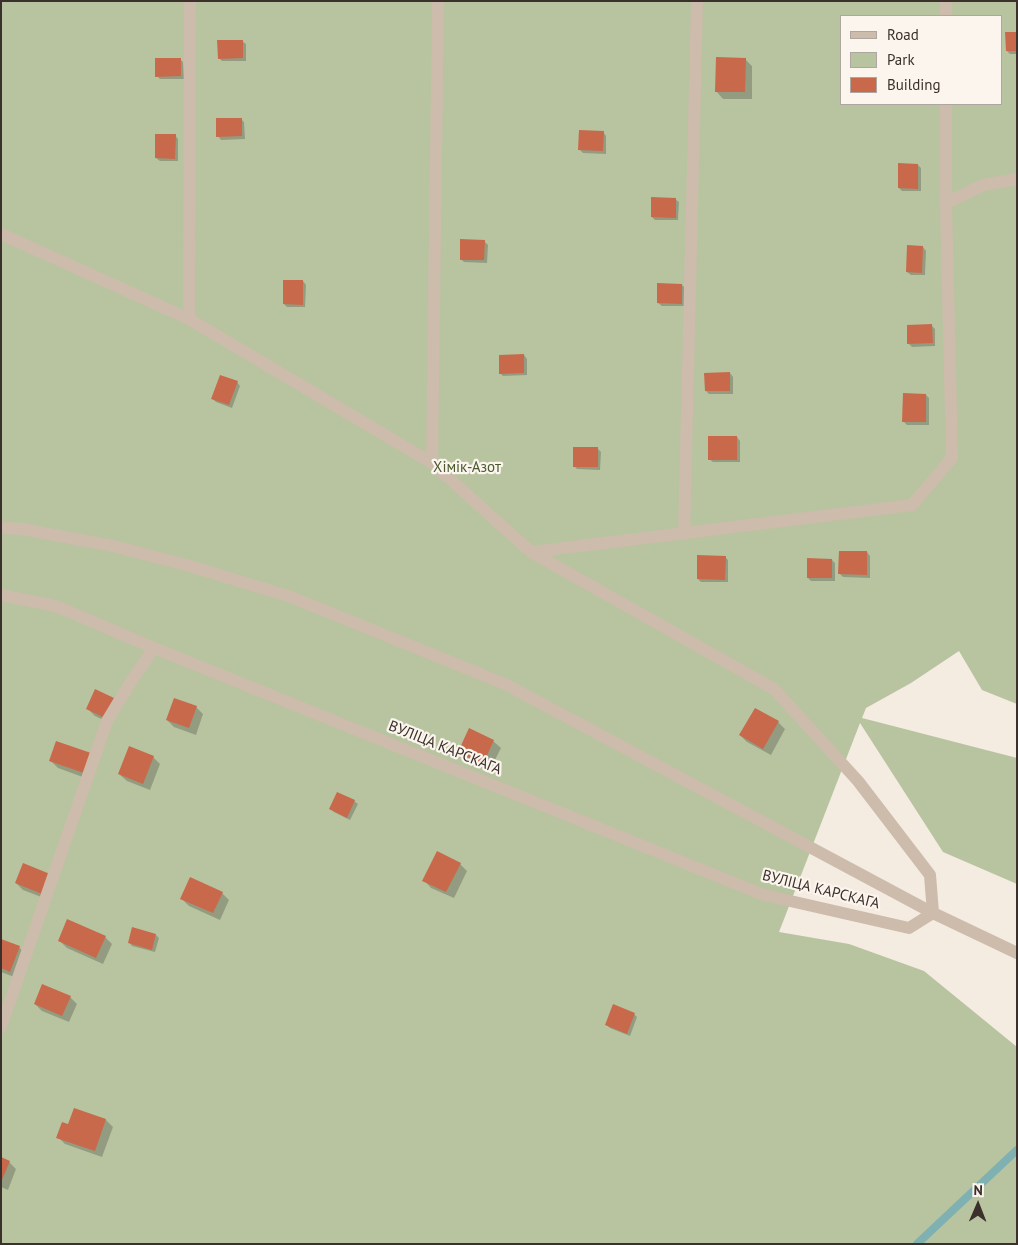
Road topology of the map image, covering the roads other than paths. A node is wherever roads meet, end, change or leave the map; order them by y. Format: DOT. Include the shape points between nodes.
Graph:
graph roads {
  1 [pos="190,1"];
  2 [pos="438,1"];
  3 [pos="697,1"];
  4 [pos="946,1"];
  5 [pos="946,15"];
  6 [pos="946,105"];
  7 [pos="1017,179"];
  8 [pos="946,203"];
  9 [pos="1,234"];
  10 [pos="189,319"];
  11 [pos="432,463"];
  12 [pos="1,528"];
  13 [pos="684,534"];
  14 [pos="531,552"];
  15 [pos="1,595"];
  16 [pos="154,648"];
  17 [pos="933,913"];
  18 [pos="1017,953"];
  19 [pos="1,1027"];
  1 -- 10 [label="street"];
  2 -- 11 [label="street"];
  3 -- 13 [label="street"];
  4 -- 5 [label="street"];
  6 -- 8 [label="street"];
  7 -- 8 [label="street" via="983,185"];
  8 -- 13 [label="street" via="952,458 912,505"];
  9 -- 10 [label="street"];
  10 -- 11 [label="street"];
  11 -- 14 [label="street"];
  12 -- 17 [label="street" via="113,546 200,568 291,597 505,684"];
  13 -- 14 [label="street"];
  14 -- 17 [label="street" via="774,690 858,781 930,875"];
  15 -- 16 [label="street, ВУЛІЦА КАРСКАГА" via="56,606"];
  16 -- 17 [label="street, ВУЛІЦА КАРСКАГА" via="764,895 909,928"];
  16 -- 19 [label="street" via="107,720"];
  17 -- 18 [label="street"];
}
